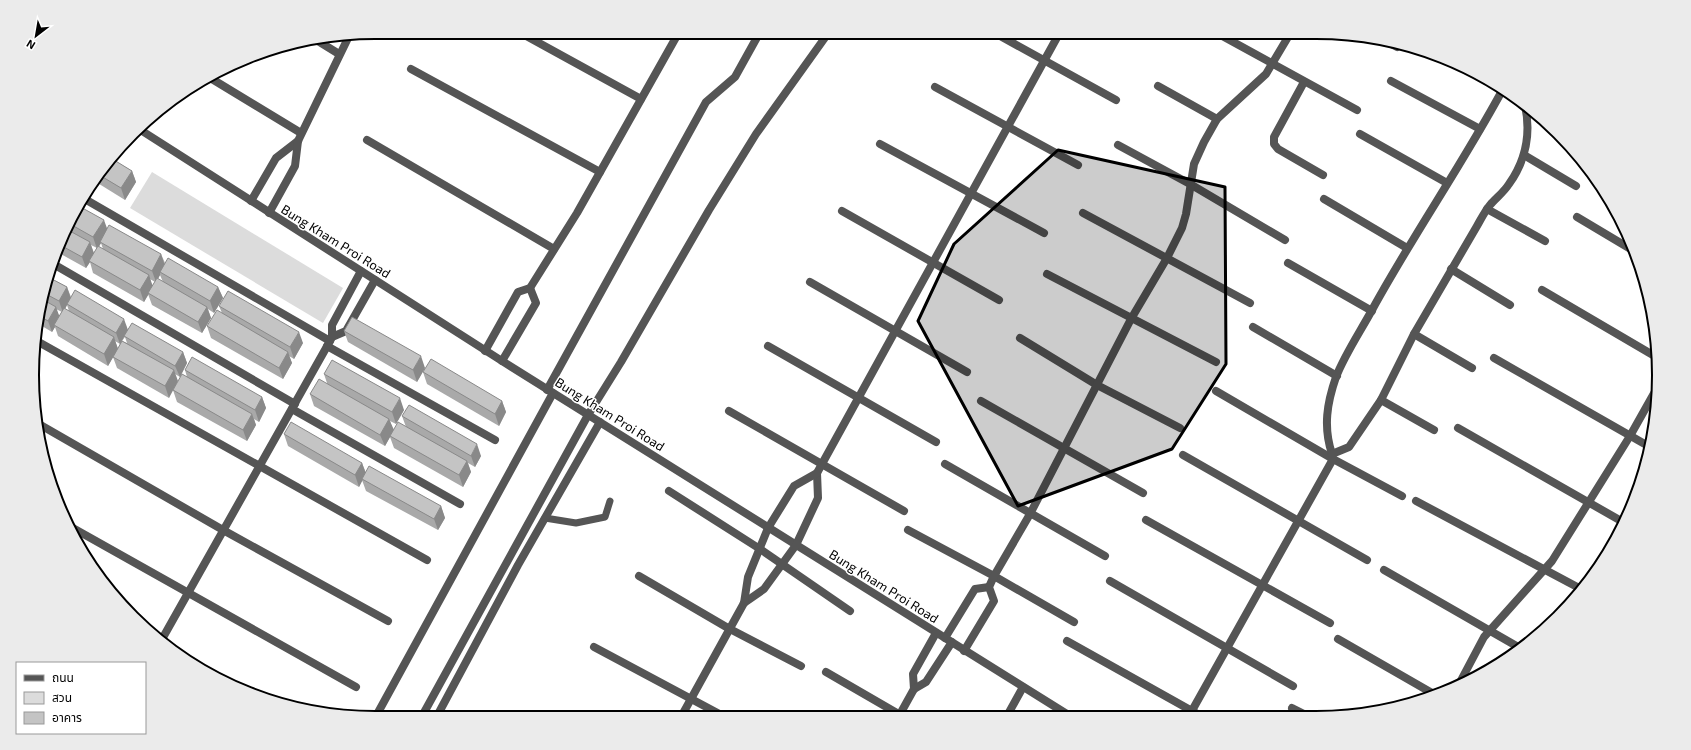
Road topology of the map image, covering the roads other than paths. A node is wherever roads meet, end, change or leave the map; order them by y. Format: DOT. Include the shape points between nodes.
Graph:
graph roads {
  1 [pos="533,39"];
  2 [pos="675,39"];
  3 [pos="756,39"];
  4 [pos="824,39"];
  5 [pos="1005,39"];
  6 [pos="1056,39"];
  7 [pos="1228,39"];
  8 [pos="1287,39"];
  9 [pos="347,41"];
  10 [pos="321,43"];
  11 [pos="340,54"];
  12 [pos="1044,61"];
  13 [pos="1273,64"];
  14 [pos="411,69"];
  15 [pos="214,80"];
  16 [pos="1391,81"];
  17 [pos="1304,82"];
  18 [pos="1158,86"];
  19 [pos="935,87"];
  20 [pos="1500,94"];
  21 [pos="641,99"];
  22 [pos="1116,100"];
  23 [pos="1358,110"];
  24 [pos="1527,113"];
  25 [pos="1217,120"];
  26 [pos="1008,127"];
  27 [pos="1480,129"];
  28 [pos="143,131"];
  29 [pos="1360,134"];
  30 [pos="300,137"];
  31 [pos="367,140"];
  32 [pos="880,144"];
  33 [pos="1118,145"];
  34 [pos="1524,155"];
  35 [pos="1078,165"];
  36 [pos="600,172"];
  37 [pos="1323,175"];
  38 [pos="1447,183"];
  39 [pos="1190,184"];
  40 [pos="1576,186"];
  41 [pos="971,193"];
  42 [pos="1324,199"];
  43 [pos="88,201"];
  44 [pos="251,201"];
  45 [pos="1487,209"];
  46 [pos="842,211"];
  47 [pos="269,213"];
  48 [pos="1084,213"];
  49 [pos="1577,217"];
  50 [pos="1044,233"];
  51 [pos="1285,240"];
  52 [pos="1545,241"];
  53 [pos="1626,246"];
  54 [pos="1407,248"];
  55 [pos="554,249"];
  56 [pos="1167,258"];
  57 [pos="933,263"];
  58 [pos="1288,263"];
  59 [pos="57,266"];
  60 [pos="1452,269"];
  61 [pos="362,271"];
  62 [pos="1047,274"];
  63 [pos="375,280"];
  64 [pos="810,282"];
  65 [pos="530,288"];
  66 [pos="1542,290"];
  67 [pos="999,300"];
  68 [pos="1250,303"];
  69 [pos="1510,305"];
  70 [pos="1372,311"];
  71 [pos="1131,319"];
  72 [pos="1253,326"];
  73 [pos="896,330"];
  74 [pos="1414,334"];
  75 [pos="1020,338"];
  76 [pos="330,342"];
  77 [pos="41,343"];
  78 [pos="768,346"];
  79 [pos="485,351"];
  80 [pos="1651,354"];
  81 [pos="1494,358"];
  82 [pos="502,361"];
  83 [pos="1216,362"];
  84 [pos="1472,368"];
  85 [pos="967,372"];
  86 [pos="1336,376"];
  87 [pos="1097,385"];
  88 [pos="1216,391"];
  89 [pos="550,392"];
  90 [pos="859,398"];
  91 [pos="1651,399"];
  92 [pos="1381,400"];
  93 [pos="981,401"];
  94 [pos="293,406"];
  95 [pos="729,411"];
  96 [pos="588,415"];
  97 [pos="600,422"];
  98 [pos="43,426"];
  99 [pos="1180,428"];
  100 [pos="1458,428"];
  101 [pos="1434,430"];
  102 [pos="1630,436"];
  103 [pos="495,440"];
  104 [pos="936,442"];
  105 [pos="1645,444"];
  106 [pos="1064,448"];
  107 [pos="1183,455"];
  108 [pos="1332,456"];
  109 [pos="822,464"];
  110 [pos="945,464"];
  111 [pos="259,466"];
  112 [pos="818,473"];
  113 [pos="669,491"];
  114 [pos="1143,493"];
  115 [pos="1402,496"];
  116 [pos="610,500"];
  117 [pos="1416,501"];
  118 [pos="1588,502"];
  119 [pos="460,504"];
  120 [pos="904,511"];
  121 [pos="1030,514"];
  122 [pos="545,518"];
  123 [pos="1146,520"];
  124 [pos="1298,520"];
  125 [pos="1619,520"];
  126 [pos="768,528"];
  127 [pos="223,530"];
  128 [pos="908,530"];
  129 [pos="77,531"];
  130 [pos="796,545"];
  131 [pos="760,549"];
  132 [pos="1105,556"];
  133 [pos="427,560"];
  134 [pos="1367,560"];
  135 [pos="783,564"];
  136 [pos="1546,569"];
  137 [pos="1384,570"];
  138 [pos="639,576"];
  139 [pos="994,576"];
  140 [pos="1110,581"];
  141 [pos="1262,585"];
  142 [pos="989,587"];
  143 [pos="1577,587"];
  144 [pos="188,592"];
  145 [pos="744,603"];
  146 [pos="850,610"];
  147 [pos="388,622"];
  148 [pos="1074,622"];
  149 [pos="1330,623"];
  150 [pos="728,628"];
  151 [pos="1490,630"];
  152 [pos="936,633"];
  153 [pos="163,636"];
  154 [pos="1338,639"];
  155 [pos="949,640"];
  156 [pos="1067,641"];
  157 [pos="1516,645"];
  158 [pos="594,647"];
  159 [pos="1227,648"];
  160 [pos="964,650"];
  161 [pos="801,666"];
  162 [pos="826,672"];
  163 [pos="1463,677"];
  164 [pos="1293,686"];
  165 [pos="356,687"];
  166 [pos="1023,687"];
  167 [pos="914,689"];
  168 [pos="1429,691"];
  169 [pos="690,699"];
  170 [pos="1292,708"];
  171 [pos="378,711"];
  172 [pos="425,711"];
  173 [pos="440,711"];
  174 [pos="684,711"];
  175 [pos="713,711"];
  176 [pos="892,711"];
  177 [pos="903,711"];
  178 [pos="1010,711"];
  179 [pos="1062,711"];
  180 [pos="1188,711"];
  181 [pos="1192,711"];
  182 [pos="1298,711"];
  1 -- 21 [label="street"];
  2 -- 21 [label="street"];
  3 -- 89 [label="street" via="735,77 706,102"];
  4 -- 96 [label="street" via="756,134"];
  5 -- 12 [label="street"];
  6 -- 12 [label="street"];
  7 -- 13 [label="street"];
  8 -- 13 [label="street"];
  9 -- 11 [label="street"];
  10 -- 11 [label="street"];
  11 -- 30 [label="street"];
  12 -- 22 [label="street"];
  12 -- 26 [label="street"];
  13 -- 17 [label="street"];
  13 -- 25 [label="street" via="1259,81"];
  14 -- 36 [label="street"];
  15 -- 30 [label="street"];
  16 -- 27 [label="street"];
  17 -- 23 [label="street"];
  17 -- 37 [label="street" via="1274,137 1274,144 1278,149"];
  18 -- 25 [label="street"];
  19 -- 26 [label="street"];
  20 -- 27 [label="street"];
  21 -- 36 [label="street"];
  24 -- 34 [label="street" via="1528,141"];
  25 -- 39 [label="street" via="1194,164"];
  26 -- 35 [label="street"];
  26 -- 41 [label="street"];
  27 -- 38 [label="street"];
  28 -- 44 [label="street, Bung Kham Proi Road"];
  29 -- 38 [label="street"];
  30 -- 44 [label="street" via="276,158"];
  30 -- 47 [label="street" via="295,166"];
  31 -- 55 [label="street"];
  32 -- 41 [label="street"];
  33 -- 39 [label="street"];
  34 -- 40 [label="street"];
  34 -- 45 [label="street" via="1509,184"];
  36 -- 55 [label="street"];
  38 -- 54 [label="street"];
  39 -- 51 [label="street"];
  39 -- 56 [label="street" via="1182,228"];
  41 -- 50 [label="street"];
  41 -- 57 [label="street"];
  42 -- 54 [label="street"];
  43 -- 76 [label="street"];
  44 -- 47 [label="street, Bung Kham Proi Road"];
  45 -- 52 [label="street"];
  45 -- 60 [label="street"];
  46 -- 57 [label="street"];
  47 -- 61 [label="street, Bung Kham Proi Road"];
  48 -- 56 [label="street"];
  49 -- 53 [label="street"];
  54 -- 70 [label="street"];
  55 -- 65 [label="street"];
  56 -- 68 [label="street"];
  56 -- 71 [label="street"];
  57 -- 67 [label="street"];
  57 -- 73 [label="street"];
  58 -- 70 [label="street"];
  59 -- 94 [label="street"];
  60 -- 69 [label="street"];
  60 -- 74 [label="street"];
  61 -- 63 [label="street, Bung Kham Proi Road"];
  61 -- 76 [label="street" via="332,326"];
  62 -- 71 [label="street"];
  63 -- 76 [label="street" via="346,330"];
  63 -- 79 [label="street, Bung Kham Proi Road"];
  64 -- 73 [label="street"];
  65 -- 79 [label="street" via="518,292"];
  65 -- 82 [label="street" via="536,303"];
  66 -- 80 [label="street"];
  70 -- 86 [label="street"];
  71 -- 83 [label="street"];
  71 -- 87 [label="street"];
  72 -- 86 [label="street"];
  73 -- 85 [label="street"];
  73 -- 90 [label="street"];
  74 -- 84 [label="street"];
  74 -- 92 [label="street"];
  75 -- 87 [label="street"];
  76 -- 94 [label="street"];
  76 -- 103 [label="street"];
  77 -- 111 [label="street"];
  78 -- 90 [label="street"];
  79 -- 82 [label="street, Bung Kham Proi Road"];
  81 -- 102 [label="street"];
  82 -- 89 [label="street, Bung Kham Proi Road"];
  86 -- 108 [label="street" via="1327,415 1327,438"];
  87 -- 99 [label="street"];
  87 -- 106 [label="street"];
  88 -- 108 [label="street"];
  89 -- 96 [label="street, Bung Kham Proi Road"];
  89 -- 171 [label="street"];
  90 -- 104 [label="street"];
  90 -- 109 [label="street"];
  91 -- 102 [label="street"];
  92 -- 101 [label="street"];
  92 -- 108 [label="street" via="1348,448"];
  93 -- 106 [label="street"];
  94 -- 111 [label="street"];
  94 -- 119 [label="street"];
  95 -- 109 [label="street"];
  96 -- 97 [label="street, Bung Kham Proi Road"];
  96 -- 172 [label="street"];
  97 -- 122 [label="street"];
  97 -- 126 [label="street, Bung Kham Proi Road"];
  98 -- 127 [label="street"];
  100 -- 118 [label="street"];
  102 -- 105 [label="street"];
  102 -- 118 [label="street"];
  106 -- 114 [label="street"];
  106 -- 121 [label="street"];
  107 -- 124 [label="street"];
  108 -- 115 [label="street"];
  108 -- 124 [label="street"];
  109 -- 112 [label="street"];
  109 -- 120 [label="street"];
  110 -- 121 [label="street"];
  111 -- 127 [label="street"];
  111 -- 133 [label="street"];
  112 -- 126 [label="street" via="794,486"];
  112 -- 130 [label="street" via="818,498"];
  113 -- 131 [label="street"];
  116 -- 122 [label="lane" via="605,517 576,523"];
  117 -- 136 [label="street"];
  118 -- 125 [label="street"];
  118 -- 136 [label="street"];
  121 -- 132 [label="street"];
  121 -- 139 [label="street"];
  122 -- 173 [label="street"];
  123 -- 141 [label="street"];
  124 -- 134 [label="street"];
  124 -- 141 [label="street"];
  126 -- 130 [label="street, Bung Kham Proi Road"];
  126 -- 131 [label="street"];
  127 -- 144 [label="street"];
  127 -- 147 [label="street"];
  128 -- 139 [label="street"];
  129 -- 144 [label="street"];
  130 -- 135 [label="street"];
  130 -- 152 [label="street, Bung Kham Proi Road"];
  131 -- 135 [label="street"];
  131 -- 145 [label="street" via="748,577"];
  135 -- 145 [label="street" via="764,589"];
  135 -- 146 [label="street"];
  136 -- 143 [label="street"];
  136 -- 151 [label="street"];
  137 -- 151 [label="street"];
  138 -- 150 [label="street"];
  139 -- 142 [label="street"];
  139 -- 148 [label="street"];
  140 -- 159 [label="street"];
  141 -- 149 [label="street"];
  141 -- 159 [label="street"];
  142 -- 155 [label="street" via="975,589"];
  142 -- 160 [label="street" via="994,601"];
  144 -- 153 [label="street"];
  144 -- 165 [label="street"];
  145 -- 150 [label="street"];
  150 -- 161 [label="street"];
  150 -- 169 [label="street"];
  151 -- 157 [label="street"];
  151 -- 163 [label="street"];
  152 -- 155 [label="street, Bung Kham Proi Road"];
  152 -- 167 [label="street" via="913,674"];
  154 -- 168 [label="street"];
  155 -- 160 [label="street, Bung Kham Proi Road"];
  155 -- 167 [label="street" via="926,682"];
  156 -- 180 [label="street"];
  158 -- 169 [label="street"];
  159 -- 164 [label="street"];
  159 -- 181 [label="street"];
  160 -- 166 [label="street, Bung Kham Proi Road"];
  162 -- 176 [label="street"];
  166 -- 178 [label="street"];
  166 -- 179 [label="street, Bung Kham Proi Road"];
  167 -- 177 [label="street"];
  169 -- 174 [label="street"];
  169 -- 175 [label="street"];
  170 -- 182 [label="street"];
}
